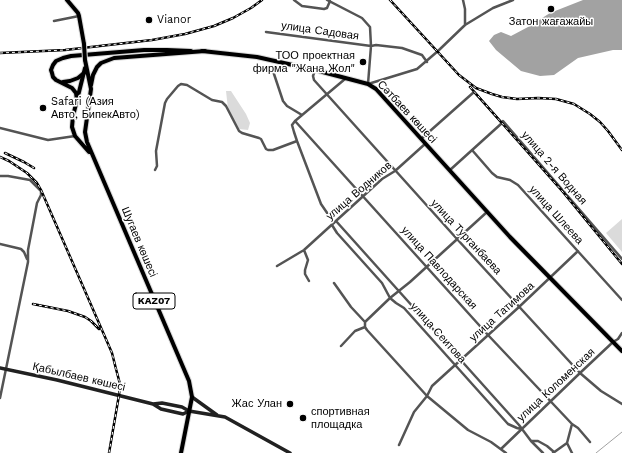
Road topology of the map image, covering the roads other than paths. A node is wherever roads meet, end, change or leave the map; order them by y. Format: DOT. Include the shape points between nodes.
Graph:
graph roads {
  1 [pos="68,0"];
  2 [pos="294,0"];
  3 [pos="329,0"];
  4 [pos="463,0"];
  5 [pos="513,0"];
  6 [pos="80,16"];
  7 [pos="54,21"];
  8 [pos="465,25"];
  9 [pos="266,32"];
  10 [pos="371,46"];
  11 [pos="205,51"];
  12 [pos="427,62"];
  13 [pos="86,65"];
  14 [pos="272,68"];
  15 [pos="315,70"];
  16 [pos="84,73"];
  17 [pos="346,78"];
  18 [pos="63,82"];
  19 [pos="368,84"];
  20 [pos="79,88"];
  21 [pos="90,90"];
  22 [pos="326,94"];
  23 [pos="77,100"];
  24 [pos="302,115"];
  25 [pos="295,121"];
  26 [pos="502,123"];
  27 [pos="0,128"];
  28 [pos="85,132"];
  29 [pos="75,136"];
  30 [pos="421,139"];
  31 [pos="297,141"];
  32 [pos="425,144"];
  33 [pos="472,150"];
  34 [pos="91,154"];
  35 [pos="154,170"];
  36 [pos="395,171"];
  37 [pos="450,171"];
  38 [pos="0,176"];
  39 [pos="364,196"];
  40 [pos="487,212"];
  41 [pos="334,223"];
  42 [pos="457,239"];
  43 [pos="0,244"];
  44 [pos="304,250"];
  45 [pos="578,251"];
  46 [pos="622,259"];
  47 [pos="28,262"];
  48 [pos="277,266"];
  49 [pos="427,266"];
  50 [pos="550,278"];
  51 [pos="309,281"];
  52 [pos="334,283"];
  53 [pos="399,291"];
  54 [pos="390,298"];
  55 [pos="622,300"];
  56 [pos="519,307"];
  57 [pos="365,322"];
  58 [pos="365,327"];
  59 [pos="622,334"];
  60 [pos="488,335"];
  61 [pos="613,342"];
  62 [pos="341,346"];
  63 [pos="622,351"];
  64 [pos="461,360"];
  65 [pos="456,365"];
  66 [pos="0,368"];
  67 [pos="6,370"];
  68 [pos="580,373"];
  69 [pos="427,396"];
  70 [pos="192,397"];
  71 [pos="0,398"];
  72 [pos="550,402"];
  73 [pos="153,404"];
  74 [pos="622,404"];
  75 [pos="189,411"];
  76 [pos="218,416"];
  77 [pos="572,424"];
  78 [pos="522,429"];
  79 [pos="531,441"];
  80 [pos="590,442"];
  81 [pos="567,443"];
  82 [pos="399,445"];
  83 [pos="500,449"];
  84 [pos="553,452"];
  85 [pos="181,453"];
  86 [pos="290,453"];
  87 [pos="506,453"];
  88 [pos="543,453"];
  89 [pos="572,453"];
  1 -- 6 [label="main road, Шугаев көшесі / KAZ07"];
  2 -- 3 [label="street" via="302,6 324,10"];
  3 -- 10 [label="street" via="362,18 370,27"];
  4 -- 8 [label="street"];
  5 -- 8 [label="street"];
  6 -- 7 [label="street"];
  6 -- 13 [label="main road, Шугаев көшесі / KAZ07, bridge"];
  8 -- 12 [label="street"];
  9 -- 10 [label="street, улица Садовая"];
  10 -- 12 [label="street, улица Садовая" via="402,48 422,55"];
  10 -- 19 [label="street, улица Садовая"];
  11 -- 15 [label="main road, Сәтбаев көшесі" via="257,57"];
  11 -- 18 [label="main road, Сәтбаев көшесі" via="144,50 68,57 56,61 51,70 53,77"];
  11 -- 21 [label="main road" via="114,58 97,66"];
  12 -- 19 [label="street" via="417,69"];
  13 -- 16 [label="main road, Шугаев көшесі"];
  13 -- 21 [label="main road, Шугаев көшесі / KAZ07"];
  14 -- 24 [label="street" via="283,101"];
  15 -- 17 [label="main road, Сәтбаев көшесі"];
  15 -- 22 [label="street, улица Турганбаева" via="314,80"];
  16 -- 18 [label="main road" via="78,78"];
  16 -- 20 [label="main road, Шугаев көшесі"];
  17 -- 19 [label="main road, Сәтбаев көшесі"];
  17 -- 22 [label="street"];
  18 -- 23 [label="main road, Сәтбаев көшесі" via="76,93"];
  19 -- 30 [label="main road, Сәтбаев көшесі" via="376,89"];
  20 -- 21 [label="main road" via="86,85"];
  20 -- 23 [label="main road"];
  21 -- 28 [label="main road, Шугаев көшесі / KAZ07"];
  22 -- 24 [label="street"];
  22 -- 36 [label="street, улица Турганбаева"];
  23 -- 29 [label="main road" via="72,127"];
  24 -- 25 [label="street"];
  25 -- 31 [label="street, улица Сеитова" via="292,125"];
  25 -- 39 [label="street, улица Павлодарская"];
  26 -- 30 [label="street, улица 2-я Водная" via="474,92"];
  26 -- 33 [label="street"];
  26 -- 46 [label="street, улица 2-я Водная" via="503,121"];
  27 -- 29 [label="street" via="48,140"];
  28 -- 29 [label="main road" via="84,135"];
  28 -- 34 [label="main road, Шугаев көшесі / KAZ07"];
  29 -- 34 [label="main road, Шугаев көшесі / KAZ07"];
  30 -- 32 [label="main road, Сәтбаев көшесі"];
  31 -- 35 [label="street" via="268,150 261,139 239,131 222,102 212,100 181,84 165,103 156,151 157,166"];
  31 -- 41 [label="street, улица Сеитова" via="321,204"];
  32 -- 36 [label="street, улица Водников"];
  32 -- 37 [label="main road, Сәтбаев көшесі"];
  33 -- 37 [label="street"];
  33 -- 45 [label="street, улица Шлеева" via="497,177 518,185"];
  34 -- 70 [label="main road, Шугаев көшесі / KAZ07" via="189,381"];
  36 -- 39 [label="street, улица Водников"];
  36 -- 42 [label="street, улица Турганбаева"];
  37 -- 40 [label="main road, Сәтбаев көшесі"];
  38 -- 47 [label="street" via="30,180 40,191"];
  39 -- 41 [label="street, улица Водников"];
  39 -- 49 [label="street, улица Павлодарская"];
  40 -- 42 [label="street"];
  40 -- 50 [label="main road, Сәтбаев көшесі"];
  41 -- 44 [label="street, улица Водников"];
  41 -- 53 [label="street, улица Сеитова"];
  41 -- 54 [label="street, улица Сеитова" via="337,233 382,283"];
  42 -- 49 [label="street"];
  42 -- 56 [label="street, улица Турганбаева"];
  43 -- 47 [label="street" via="21,249"];
  44 -- 48 [label="street, улица Водников"];
  44 -- 51 [label="street" via="308,260 305,274"];
  45 -- 50 [label="street, улица Татимова"];
  45 -- 55 [label="street, улица Шлеева"];
  47 -- 67 [label="street"];
  49 -- 53 [label="street"];
  49 -- 60 [label="street, улица Павлодарская"];
  50 -- 56 [label="street, улица Татимова"];
  50 -- 61 [label="main road, Сәтбаев көшесі"];
  52 -- 57 [label="street"];
  53 -- 54 [label="street"];
  53 -- 64 [label="street, улица Сеитова"];
  54 -- 57 [label="street"];
  54 -- 65 [label="street, улица Сеитова" via="404,308"];
  56 -- 60 [label="street, улица Татимова"];
  56 -- 68 [label="street, улица Турганбаева"];
  57 -- 58 [label="street"];
  58 -- 62 [label="street" via="355,330"];
  58 -- 69 [label="street"];
  59 -- 61 [label="street, улица Коломенская"];
  60 -- 64 [label="street, улица Татимова"];
  60 -- 72 [label="street, улица Павлодарская"];
  61 -- 63 [label="main road, Сәтбаев көшесі"];
  61 -- 68 [label="street, улица Коломенская"];
  64 -- 65 [label="street, улица Татимова"];
  64 -- 78 [label="street, улица Сеитова"];
  65 -- 69 [label="street, улица Татимова" via="432,386"];
  65 -- 78 [label="street, улица Сеитова" via="508,424"];
  66 -- 67 [label="main road, Қабылбаев көшесі"];
  67 -- 71 [label="street"];
  67 -- 73 [label="main road, Қабылбаев көшесі"];
  68 -- 72 [label="street, улица Коломенская"];
  68 -- 74 [label="street, улица Турганбаева" via="601,391"];
  69 -- 82 [label="street, улица Татимова" via="417,408"];
  69 -- 83 [label="street" via="468,430"];
  70 -- 75 [label="main road, Шугаев көшесі / KAZ07"];
  70 -- 76 [label="main road"];
  72 -- 77 [label="street, улица Павлодарская"];
  72 -- 78 [label="street, улица Коломенская"];
  73 -- 75 [label="main road, Қабылбаев көшесі" via="162,403"];
  73 -- 75 [label="main road, Қабылбаев көшесі" via="161,409 183,414"];
  75 -- 76 [label="main road, Қабылбаев көшесі"];
  75 -- 85 [label="main road, Шугаев көшесі / KAZ07"];
  76 -- 86 [label="main road, Қабылбаев көшесі" via="225,416"];
  77 -- 80 [label="street, улица Павлодарская"];
  77 -- 81 [label="street"];
  78 -- 79 [label="street, улица Сеитова"];
  78 -- 83 [label="street, улица Коломенская"];
  79 -- 84 [label="street" via="538,441"];
  79 -- 88 [label="street, улица Сеитова"];
  81 -- 84 [label="street"];
  81 -- 89 [label="street"];
  83 -- 87 [label="street"];
}
